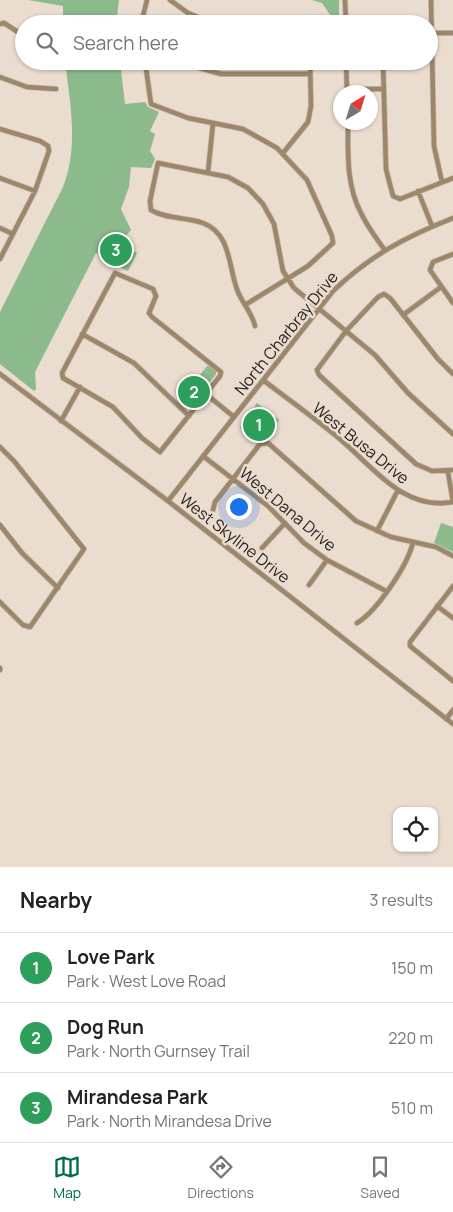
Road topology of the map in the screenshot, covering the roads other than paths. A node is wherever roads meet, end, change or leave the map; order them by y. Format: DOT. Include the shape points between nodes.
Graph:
graph roads {
  1 [pos="147,0"];
  2 [pos="170,0"];
  3 [pos="345,0"];
  4 [pos="431,0"];
  5 [pos="143,15"];
  6 [pos="193,15"];
  7 [pos="346,15"];
  8 [pos="431,15"];
  9 [pos="0,24"];
  10 [pos="15,30"];
  11 [pos="438,33"];
  12 [pos="453,33"];
  13 [pos="146,70"];
  14 [pos="207,70"];
  15 [pos="310,70"];
  16 [pos="346,70"];
  17 [pos="383,70"];
  18 [pos="432,70"];
  19 [pos="310,74"];
  20 [pos="0,78"];
  21 [pos="347,85"];
  22 [pos="378,88"];
  23 [pos="384,88"];
  24 [pos="56,89"];
  25 [pos="213,123"];
  26 [pos="0,129"];
  27 [pos="348,130"];
  28 [pos="283,153"];
  29 [pos="208,172"];
  30 [pos="0,178"];
  31 [pos="453,178"];
  32 [pos="442,182"];
  33 [pos="35,191"];
  34 [pos="418,191"];
  35 [pos="453,218"];
  36 [pos="432,226"];
  37 [pos="0,228"];
  38 [pos="13,234"];
  39 [pos="384,249"];
  40 [pos="453,254"];
  41 [pos="0,259"];
  42 [pos="288,279"];
  43 [pos="441,287"];
  44 [pos="453,303"];
  45 [pos="245,304"];
  46 [pos="318,309"];
  47 [pos="403,314"];
  48 [pos="255,326"];
  49 [pos="346,330"];
  50 [pos="82,334"];
  51 [pos="0,374"];
  52 [pos="453,374"];
  53 [pos="263,380"];
  54 [pos="80,387"];
  55 [pos="206,394"];
  56 [pos="189,416"];
  57 [pos="234,416"];
  58 [pos="61,421"];
  59 [pos="453,434"];
  60 [pos="0,447"];
  61 [pos="204,456"];
  62 [pos="450,471"];
  63 [pos="233,478"];
  64 [pos="398,490"];
  65 [pos="168,501"];
  66 [pos="453,502"];
  67 [pos="213,510"];
  68 [pos="285,523"];
  69 [pos="0,525"];
  70 [pos="377,531"];
  71 [pos="413,542"];
  72 [pos="262,548"];
  73 [pos="453,556"];
  74 [pos="327,560"];
  75 [pos="309,585"];
  76 [pos="453,586"];
  77 [pos="58,588"];
  78 [pos="386,591"];
  79 [pos="0,602"];
  80 [pos="437,606"];
  81 [pos="453,618"];
  82 [pos="357,623"];
  83 [pos="453,681"];
  84 [pos="453,710"];
  85 [pos="446,719"];
  86 [pos="453,724"];
  1 -- 5 [label="street"];
  2 -- 6 [label="street"];
  3 -- 7 [label="street"];
  4 -- 8 [label="street"];
  9 -- 10 [label="street"];
  11 -- 12 [label="street"];
  13 -- 25 [label="street" via="151,104 174,114"];
  14 -- 19 [label="street" via="221,74"];
  15 -- 19 [label="street"];
  16 -- 21 [label="street"];
  17 -- 23 [label="street"];
  18 -- 32 [label="street" via="435,152"];
  19 -- 28 [label="street" via="308,122"];
  20 -- 24 [label="street" via="27,87"];
  22 -- 23 [label="street"];
  23 -- 34 [label="street" via="386,169 393,196 397,198"];
  25 -- 28 [label="street" via="243,130"];
  25 -- 29 [label="street"];
  26 -- 33 [label="street" via="48,146 47,159"];
  27 -- 39 [label="street" via="352,192 361,214"];
  28 -- 42 [label="street" via="307,180 333,240 308,266"];
  29 -- 42 [label="street" via="238,182 263,204 274,224 281,264"];
  29 -- 45 [label="street" via="158,163 151,210 203,223 218,234 228,252 234,279"];
  30 -- 33 [label="street"];
  31 -- 32 [label="street"];
  32 -- 34 [label="street"];
  33 -- 38 [label="street"];
  34 -- 36 [label="street"];
  35 -- 36 [label="street, North Charbray Drive"];
  36 -- 39 [label="street, North Charbray Drive"];
  37 -- 38 [label="street"];
  38 -- 41 [label="street"];
  39 -- 46 [label="street, North Charbray Drive" via="349,276"];
  40 -- 43 [label="street" via="430,265"];
  42 -- 45 [label="street"];
  42 -- 46 [label="street" via="300,295"];
  43 -- 44 [label="street"];
  43 -- 47 [label="street"];
  45 -- 48 [label="street"];
  46 -- 49 [label="street"];
  46 -- 53 [label="street, North Charbray Drive"];
  47 -- 49 [label="street" via="387,295 378,297"];
  47 -- 52 [label="street"];
  49 -- 59 [label="street"];
  49 -- 62 [label="street" via="317,370 319,374 416,464 432,471"];
  50 -- 54 [label="street" via="62,373 63,378"];
  50 -- 55 [label="street" via="115,272 156,292 149,313 220,372"];
  50 -- 56 [label="street" via="134,363"];
  51 -- 58 [label="street, West Skyline Drive"];
  53 -- 57 [label="street, North Charbray Drive"];
  53 -- 64 [label="street, West Busa Drive" via="341,440"];
  54 -- 56 [label="street" via="113,407 160,452"];
  54 -- 58 [label="street"];
  55 -- 56 [label="street"];
  55 -- 57 [label="street"];
  57 -- 61 [label="street, North Charbray Drive"];
  58 -- 65 [label="street, West Skyline Drive"];
  60 -- 77 [label="street" via="84,549"];
  61 -- 63 [label="street, West Dana Drive"];
  61 -- 65 [label="street, North Charbray Drive"];
  62 -- 66 [label="street"];
  63 -- 67 [label="street" via="215,502"];
  63 -- 68 [label="street, West Dana Drive"];
  63 -- 70 [label="street" via="260,444 268,443 347,514"];
  64 -- 66 [label="street, West Busa Drive" via="422,501"];
  64 -- 70 [label="street"];
  65 -- 85 [label="street, West Skyline Drive"];
  68 -- 72 [label="street"];
  68 -- 74 [label="street, West Dana Drive"];
  69 -- 77 [label="street" via="22,553"];
  70 -- 71 [label="street"];
  71 -- 73 [label="street"];
  71 -- 78 [label="street" via="402,570"];
  74 -- 75 [label="street"];
  74 -- 78 [label="street, West Dana Drive"];
  76 -- 80 [label="street"];
  77 -- 79 [label="street" via="34,623 27,627"];
  78 -- 82 [label="street" via="366,618"];
  80 -- 81 [label="street"];
  80 -- 83 [label="street" via="410,646"];
  84 -- 85 [label="street"];
  85 -- 86 [label="street, West Skyline Drive"];
}
